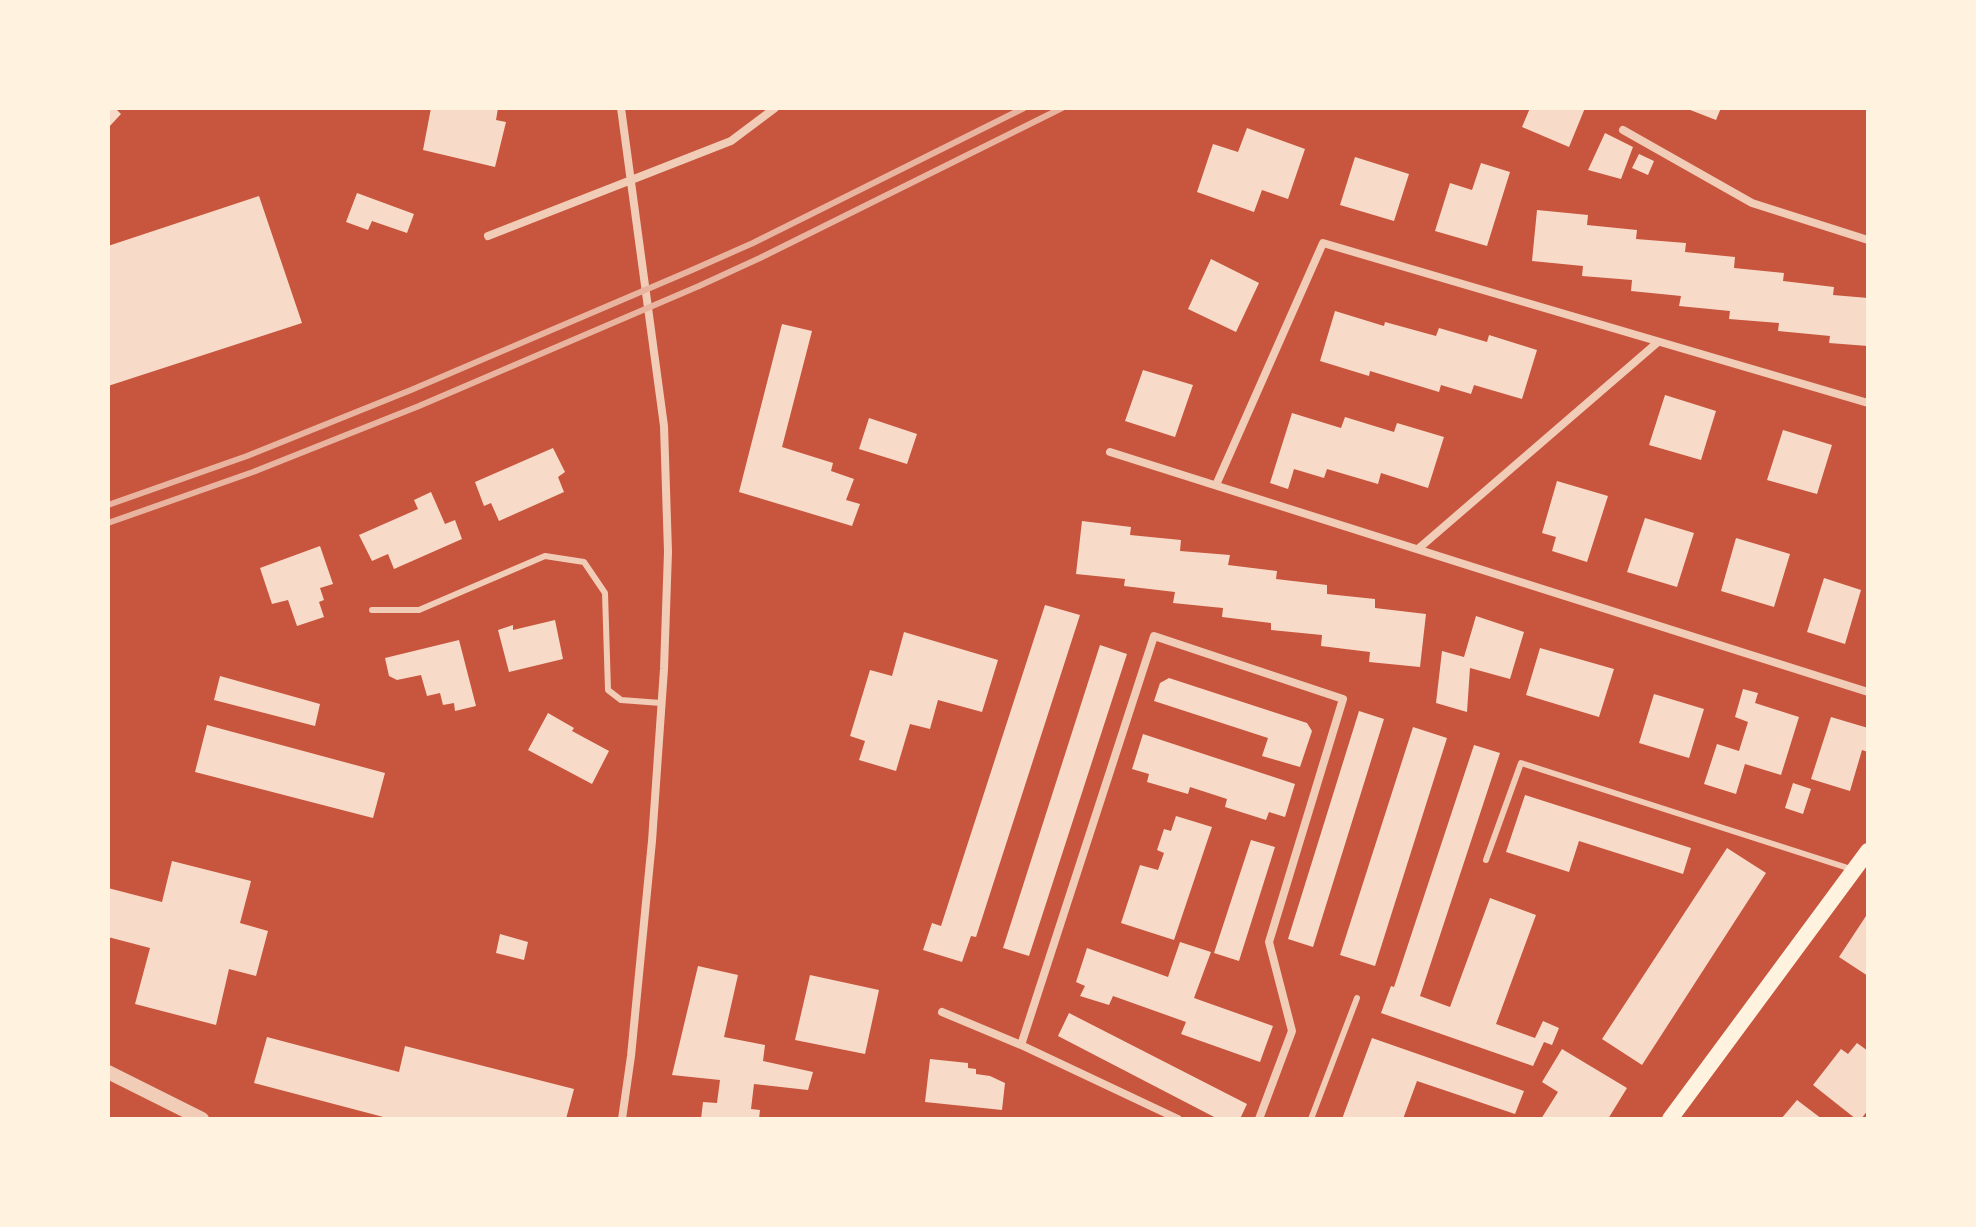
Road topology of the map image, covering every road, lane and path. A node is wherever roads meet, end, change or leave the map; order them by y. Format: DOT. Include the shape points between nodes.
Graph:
graph roads {
  1 [pos="621,108"];
  2 [pos="775,108"];
  3 [pos="1623,130"];
  4 [pos="488,236"];
  5 [pos="1868,240"];
  6 [pos="1658,342"];
  7 [pos="1868,403"];
  8 [pos="1110,452"];
  9 [pos="1216,485"];
  10 [pos="1418,549"];
  11 [pos="372,610"];
  12 [pos="1868,692"];
  13 [pos="661,703"];
  14 [pos="1868,851"];
  15 [pos="1486,860"];
  16 [pos="1854,870"];
  17 [pos="1357,998"];
  18 [pos="942,1012"];
  19 [pos="1021,1045"];
  20 [pos="108,1072"];
  21 [pos="202,1119"];
  22 [pos="622,1119"];
  23 [pos="1178,1119"];
  24 [pos="1259,1119"];
  25 [pos="1311,1119"];
  26 [pos="1670,1119"];
  1 -- 13 [label="street" via="664,426 668,552"];
  2 -- 4 [label="street" via="731,141"];
  3 -- 5 [label="street" via="1752,203"];
  6 -- 7 [label="street"];
  6 -- 9 [label="street" via="1323,243"];
  6 -- 10 [label="street"];
  8 -- 9 [label="street"];
  9 -- 10 [label="street"];
  10 -- 12 [label="street"];
  11 -- 13 [label="lane" via="419,610 545,556 584,562 605,593 608,690 621,700"];
  13 -- 22 [label="street" via="643,940"];
  14 -- 16 [label="main road"];
  15 -- 16 [label="lane" via="1521,763"];
  16 -- 26 [label="main road"];
  17 -- 25 [label="lane"];
  18 -- 19 [label="street"];
  19 -- 23 [label="street"];
  19 -- 24 [label="street" via="1154,636 1343,699 1269,942 1292,1031"];
  20 -- 21 [label="street"];
}
